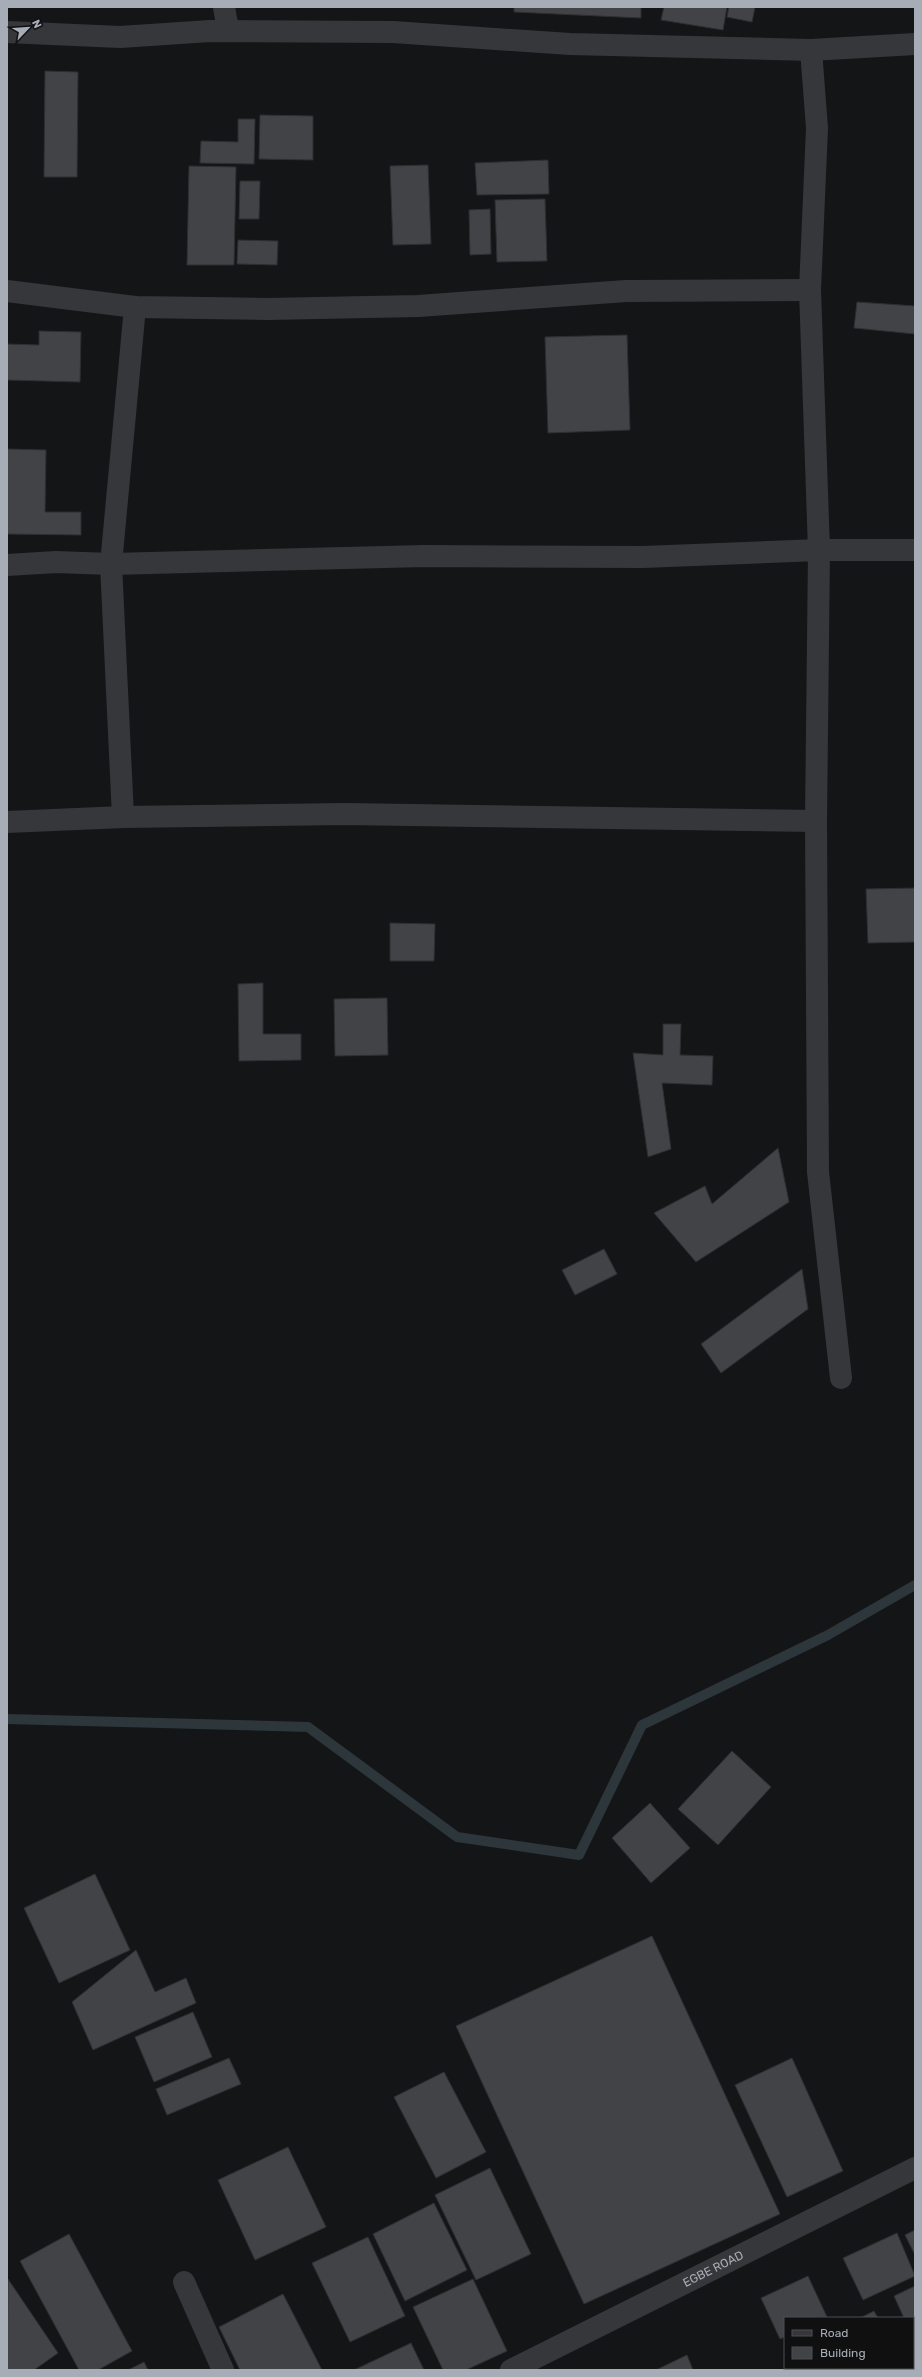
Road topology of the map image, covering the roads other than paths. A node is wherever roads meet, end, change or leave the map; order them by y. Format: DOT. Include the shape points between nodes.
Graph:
graph roads {
  1 [pos="224,7"];
  2 [pos="228,30"];
  3 [pos="7,32"];
  4 [pos="915,44"];
  5 [pos="811,50"];
  6 [pos="810,290"];
  7 [pos="7,291"];
  8 [pos="136,307"];
  9 [pos="819,550"];
  10 [pos="915,550"];
  11 [pos="111,564"];
  12 [pos="7,565"];
  13 [pos="123,817"];
  14 [pos="816,820"];
  15 [pos="7,822"];
  16 [pos="841,1378"];
  17 [pos="915,2168"];
  18 [pos="184,2282"];
  19 [pos="223,2370"];
  20 [pos="511,2370"];
  1 -- 2 [label="street"];
  2 -- 3 [label="street" via="120,37"];
  2 -- 5 [label="street" via="393,32 570,44"];
  4 -- 5 [label="street"];
  5 -- 6 [label="street" via="818,128"];
  6 -- 8 [label="street" via="626,291 418,306 268,309"];
  6 -- 9 [label="street"];
  7 -- 8 [label="street"];
  8 -- 11 [label="street"];
  9 -- 10 [label="street"];
  9 -- 11 [label="street" via="643,557 425,556"];
  9 -- 14 [label="street"];
  11 -- 12 [label="street" via="56,562"];
  11 -- 13 [label="street"];
  13 -- 14 [label="street" via="345,814"];
  13 -- 15 [label="street"];
  14 -- 16 [label="street" via="818,1172"];
  17 -- 20 [label="street, EGBE ROAD"];
  18 -- 19 [label="street"];
}
